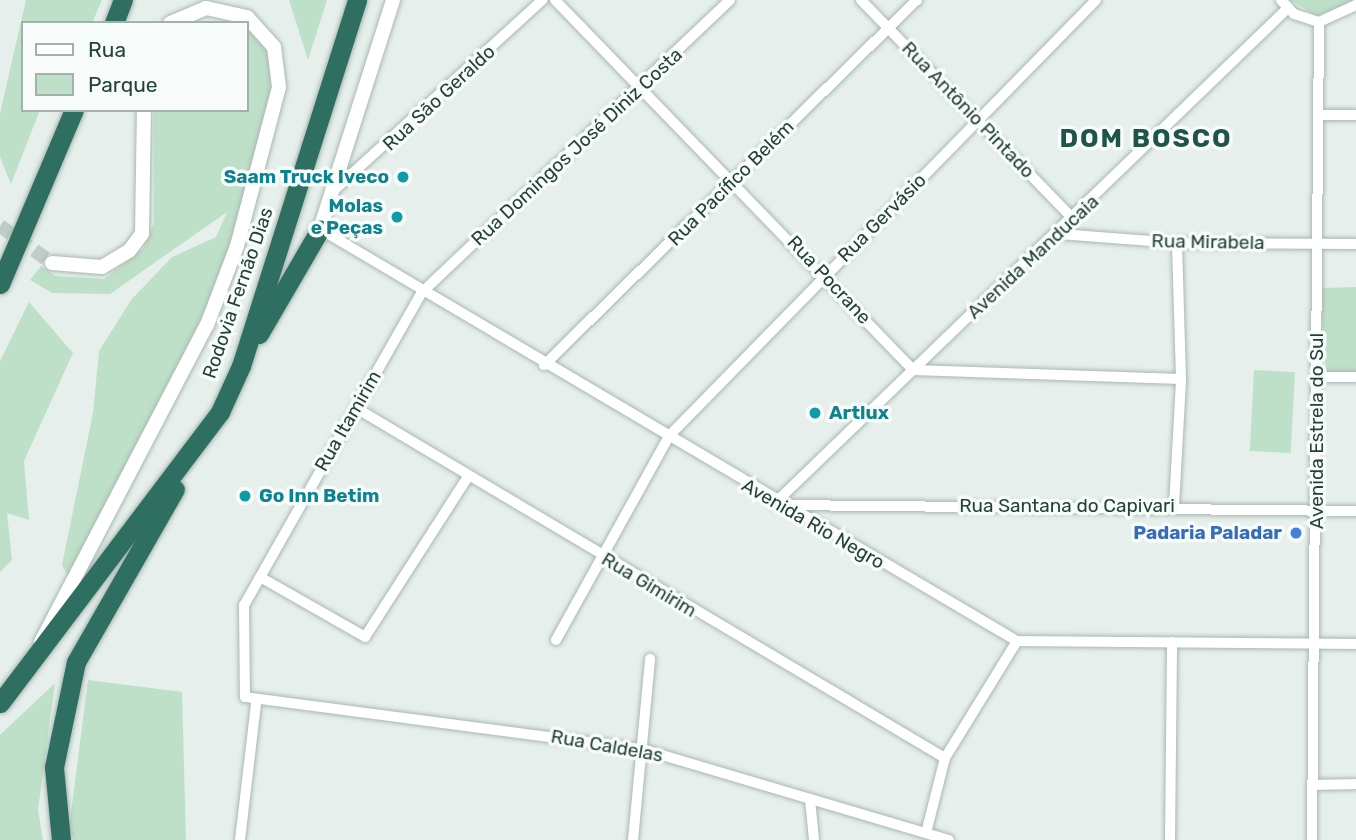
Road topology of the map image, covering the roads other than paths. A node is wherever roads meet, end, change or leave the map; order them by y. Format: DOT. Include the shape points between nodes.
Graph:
graph roads {
  1 [pos="123,0"];
  2 [pos="357,0"];
  3 [pos="393,0"];
  4 [pos="542,0"];
  5 [pos="555,0"];
  6 [pos="730,0"];
  7 [pos="861,0"];
  8 [pos="917,0"];
  9 [pos="1096,0"];
  10 [pos="1285,4"];
  11 [pos="1356,5"];
  12 [pos="115,21"];
  13 [pos="175,21"];
  14 [pos="1319,22"];
  15 [pos="888,27"];
  16 [pos="645,87"];
  17 [pos="73,112"];
  18 [pos="144,112"];
  19 [pos="1318,115"];
  20 [pos="1356,116"];
  21 [pos="979,121"];
  22 [pos="734,181"];
  23 [pos="332,192"];
  24 [pos="1074,220"];
  25 [pos="320,229"];
  26 [pos="1060,234"];
  27 [pos="1177,243"];
  28 [pos="1313,244"];
  29 [pos="1356,244"];
  30 [pos="51,263"];
  31 [pos="825,276"];
  32 [pos="0,284"];
  33 [pos="422,292"];
  34 [pos="544,365"];
  35 [pos="241,366"];
  36 [pos="913,370"];
  37 [pos="1319,377"];
  38 [pos="1356,377"];
  39 [pos="1181,379"];
  40 [pos="356,408"];
  41 [pos="220,412"];
  42 [pos="669,436"];
  43 [pos="467,478"];
  44 [pos="777,504"];
  45 [pos="1174,506"];
  46 [pos="1319,511"];
  47 [pos="1356,511"];
  48 [pos="602,556"];
  49 [pos="260,577"];
  50 [pos="556,640"];
  51 [pos="1017,641"];
  52 [pos="1172,642"];
  53 [pos="1316,644"];
  54 [pos="1356,644"];
  55 [pos="650,659"];
  56 [pos="34,663"];
  57 [pos="0,703"];
  58 [pos="256,703"];
  59 [pos="645,750"];
  60 [pos="945,758"];
  61 [pos="1356,784"];
  62 [pos="1313,785"];
  63 [pos="810,799"];
  64 [pos="926,833"];
  65 [pos="61,840"];
  66 [pos="240,840"];
  67 [pos="632,840"];
  68 [pos="814,840"];
  69 [pos="949,840"];
  70 [pos="1170,840"];
  71 [pos="1311,840"];
  1 -- 12 [label="highway"];
  2 -- 35 [label="highway, Rodovia Fernão Dias"];
  3 -- 23 [label="main road"];
  4 -- 23 [label="street, Rua São Geraldo"];
  5 -- 16 [label="street, Rua Pocrane"];
  6 -- 16 [label="street, Rua Domingos José Diniz Costa"];
  7 -- 15 [label="street, Rua Antônio Pintado"];
  8 -- 15 [label="street, Rua Pacífico Belém"];
  9 -- 21 [label="street, Rua Gervásio"];
  10 -- 14 [label="street"];
  10 -- 24 [label="street, Avenida Manducaia"];
  11 -- 14 [label="street"];
  13 -- 56 [label="main road" via="206,8 247,17 274,47 279,88 212,314 47,621"];
  14 -- 19 [label="street, Avenida Estrela do Sul"];
  15 -- 21 [label="street, Rua Antônio Pintado"];
  15 -- 22 [label="street, Rua Pacífico Belém"];
  16 -- 22 [label="street, Rua Pocrane"];
  16 -- 33 [label="street, Rua Domingos José Diniz Costa"];
  17 -- 32 [label="highway"];
  18 -- 30 [label="main road" via="142,234 129,251 102,267"];
  19 -- 20 [label="street"];
  19 -- 28 [label="street, Avenida Estrela do Sul"];
  21 -- 24 [label="street, Rua Antônio Pintado"];
  21 -- 31 [label="street, Rua Gervásio"];
  22 -- 31 [label="street, Rua Pocrane"];
  22 -- 34 [label="street, Rua Pacífico Belém"];
  23 -- 25 [label="main road"];
  24 -- 26 [label="street, Avenida Manducaia"];
  25 -- 33 [label="street, Avenida Rio Negro"];
  25 -- 35 [label="highway"];
  26 -- 27 [label="street, Rua Mirabela"];
  26 -- 36 [label="street, Avenida Manducaia"];
  27 -- 28 [label="street, Rua Mirabela"];
  27 -- 39 [label="street"];
  28 -- 29 [label="street, Rua Mirabela"];
  28 -- 37 [label="street, Avenida Estrela do Sul"];
  31 -- 36 [label="street, Rua Pocrane"];
  31 -- 42 [label="street, Rua Gervásio"];
  33 -- 34 [label="street, Avenida Rio Negro"];
  33 -- 40 [label="street, Rua Itamirim"];
  34 -- 42 [label="street, Avenida Rio Negro"];
  35 -- 41 [label="highway, Rodovia Fernão Dias"];
  36 -- 39 [label="street"];
  36 -- 44 [label="street, Avenida Manducaia"];
  37 -- 38 [label="street"];
  37 -- 46 [label="street, Avenida Estrela do Sul"];
  39 -- 45 [label="street"];
  40 -- 43 [label="street, Rua Gimirim"];
  40 -- 49 [label="street, Rua Itamirim"];
  41 -- 56 [label="highway, Rodovia Fernão Dias"];
  41 -- 65 [label="highway" via="76,663 54,766"];
  42 -- 44 [label="street, Avenida Rio Negro"];
  42 -- 48 [label="street, Rua Gervásio"];
  43 -- 48 [label="street, Rua Gimirim"];
  43 -- 49 [label="street" via="365,637"];
  44 -- 45 [label="street, Rua Santana do Capivari"];
  44 -- 51 [label="street, Avenida Rio Negro"];
  45 -- 46 [label="street, Rua Santana do Capivari"];
  46 -- 47 [label="street, Rua Santana do Capivari"];
  46 -- 53 [label="street, Avenida Estrela do Sul"];
  48 -- 50 [label="street, Rua Gervásio"];
  48 -- 60 [label="street, Rua Gimirim"];
  49 -- 58 [label="street, Rua Itamirim" via="244,605 241,639 245,697"];
  51 -- 52 [label="street, Avenida Rio Negro"];
  51 -- 60 [label="street"];
  52 -- 53 [label="street, Avenida Rio Negro"];
  52 -- 70 [label="street"];
  53 -- 54 [label="street, Avenida Rio Negro"];
  53 -- 62 [label="street, Avenida Estrela do Sul"];
  55 -- 59 [label="street"];
  56 -- 57 [label="highway, Rodovia Fernão Dias"];
  58 -- 59 [label="street, Rua Caldelas"];
  58 -- 66 [label="street"];
  59 -- 63 [label="street, Rua Caldelas"];
  59 -- 67 [label="street"];
  60 -- 64 [label="street"];
  61 -- 62 [label="street"];
  62 -- 71 [label="street, Avenida Estrela do Sul"];
  63 -- 64 [label="street, Rua Caldelas"];
  63 -- 68 [label="street"];
  64 -- 69 [label="street, Rua Caldelas"];
}
